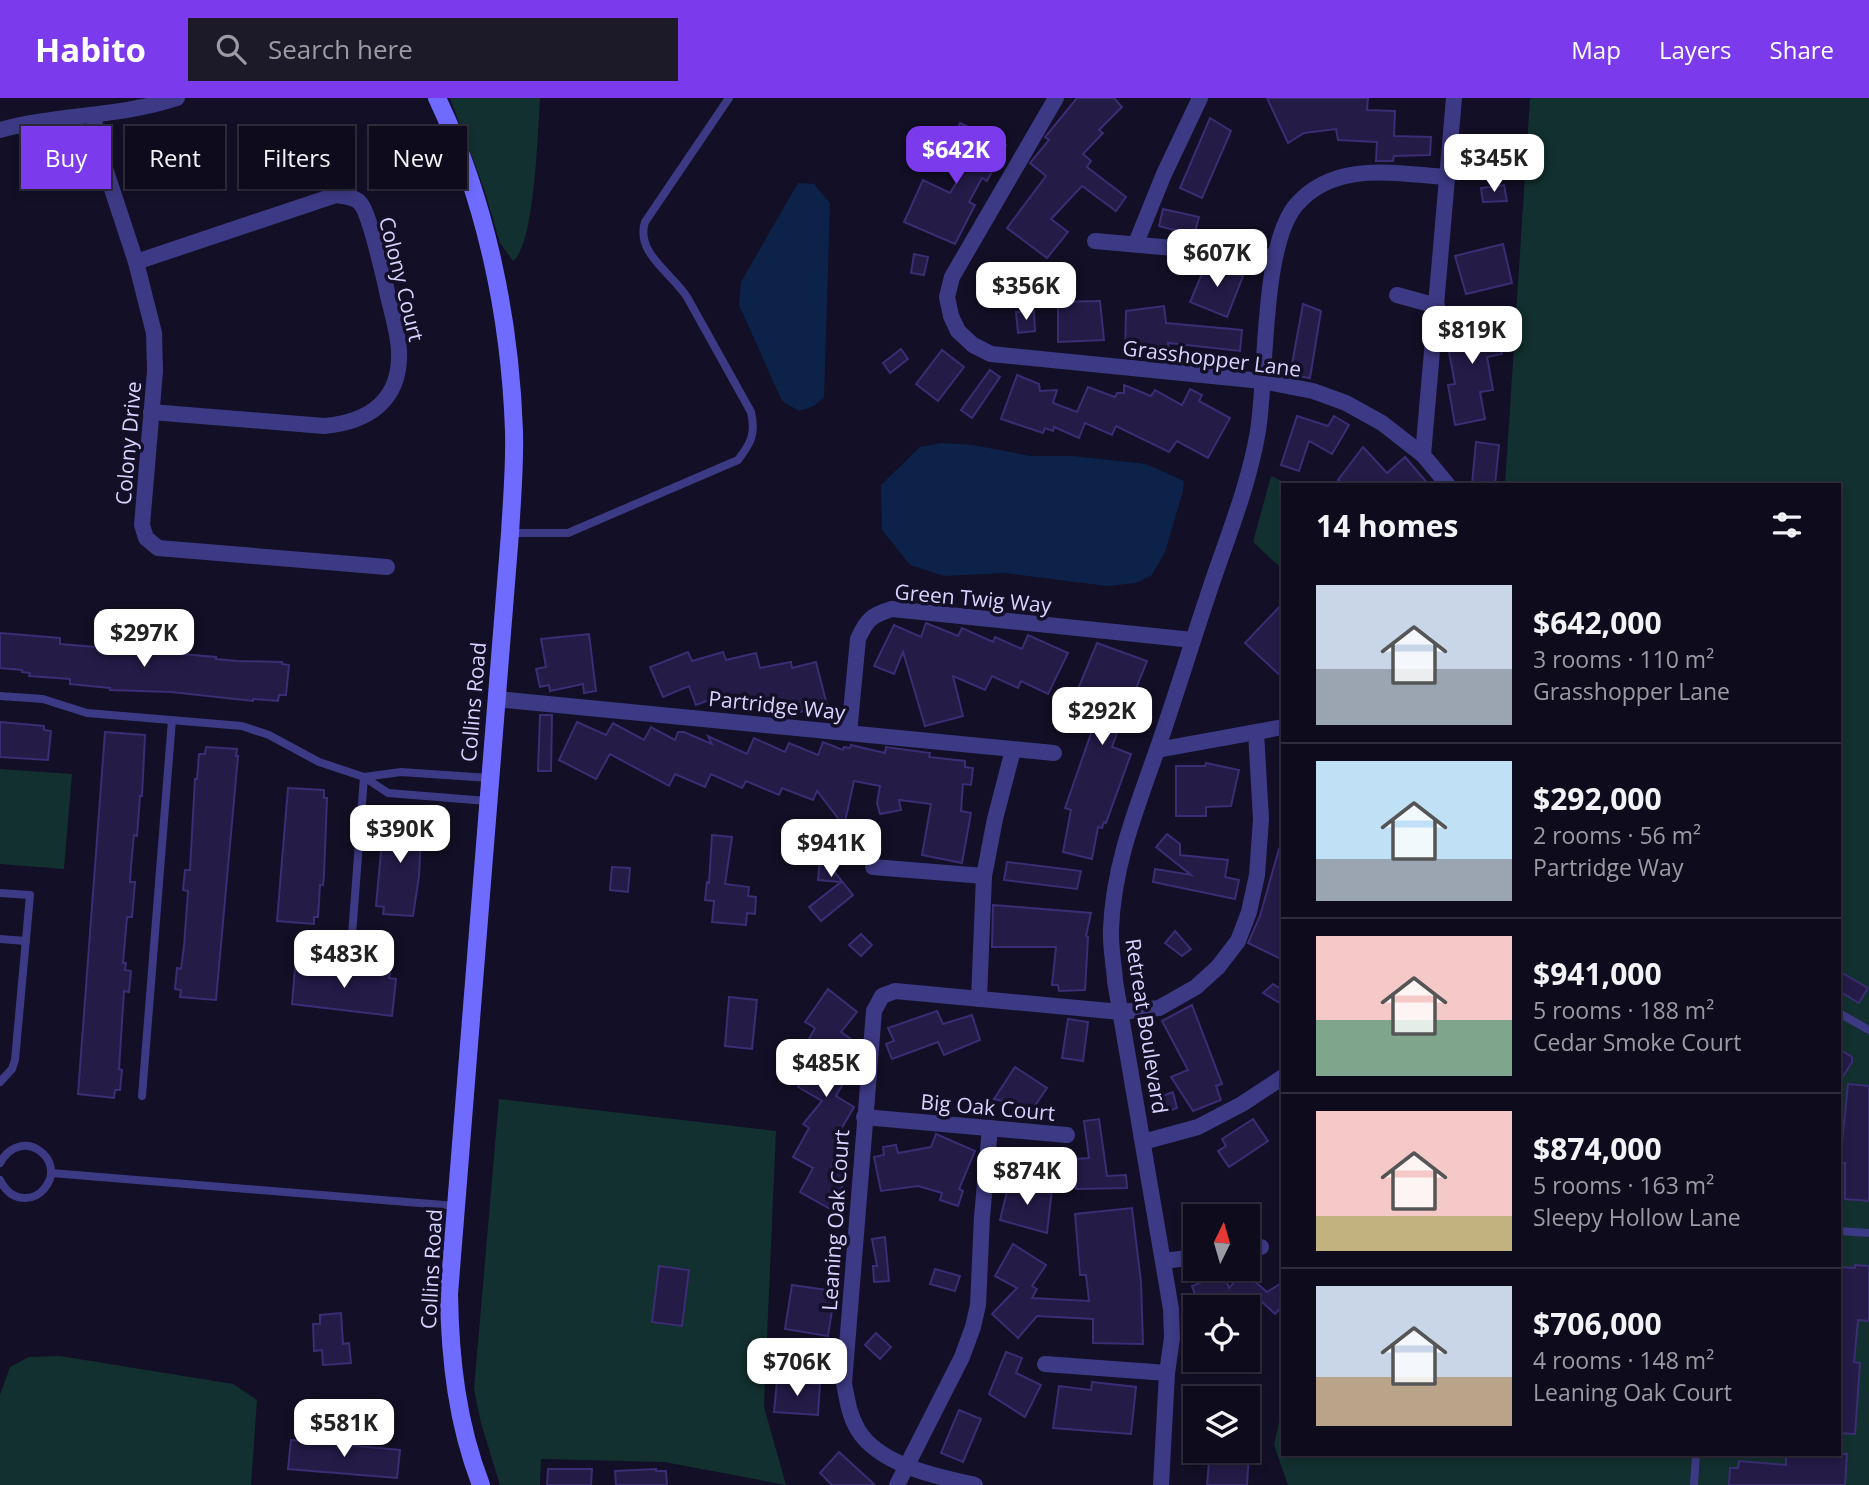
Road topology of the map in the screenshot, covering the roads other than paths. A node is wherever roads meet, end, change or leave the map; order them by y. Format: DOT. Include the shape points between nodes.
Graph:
graph roads {
  1 [pos="177,98"];
  2 [pos="436,98"];
  3 [pos="729,98"];
  4 [pos="1200,98"];
  5 [pos="1454,98"];
  6 [pos="1049,101"];
  7 [pos="93,115"];
  8 [pos="0,130"];
  9 [pos="1447,177"];
  10 [pos="1095,241"];
  11 [pos="1136,243"];
  12 [pos="1274,257"];
  13 [pos="136,262"];
  14 [pos="1397,295"];
  15 [pos="1437,306"];
  16 [pos="1262,381"];
  17 [pos="151,412"];
  18 [pos="1423,455"];
  19 [pos="1446,483"];
  20 [pos="510,533"];
  21 [pos="387,567"];
  22 [pos="1193,640"];
  23 [pos="0,696"];
  24 [pos="496,699"];
  25 [pos="172,720"];
  26 [pos="1281,727"];
  27 [pos="1256,732"];
  28 [pos="849,733"];
  29 [pos="1013,750"];
  30 [pos="1157,750"];
  31 [pos="1054,753"];
  32 [pos="364,777"];
  33 [pos="489,778"];
  34 [pos="487,801"];
  35 [pos="873,867"];
  36 [pos="984,876"];
  37 [pos="0,893"];
  38 [pos="0,939"];
  39 [pos="26,941"];
  40 [pos="309,945"];
  41 [pos="351,948"];
  42 [pos="390,952"];
  43 [pos="979,999"];
  44 [pos="1121,1012"];
  45 [pos="1841,1014"];
  46 [pos="1869,1030"];
  47 [pos="1281,1078"];
  48 [pos="0,1082"];
  49 [pos="142,1096"];
  50 [pos="864,1117"];
  51 [pos="990,1128"];
  52 [pos="1067,1135"];
  53 [pos="1143,1142"];
  54 [pos="10,1150"];
  55 [pos="0,1153"];
  56 [pos="0,1163"];
  57 [pos="51,1173"];
  58 [pos="1,1182"];
  59 [pos="456,1206"];
  60 [pos="1841,1231"];
  61 [pos="1869,1233"];
  62 [pos="1183,1259"];
  63 [pos="1164,1261"];
  64 [pos="1045,1364"];
  65 [pos="1167,1373"];
  66 [pos="1696,1456"];
  67 [pos="907,1466"];
  68 [pos="481,1485"];
  69 [pos="897,1485"];
  70 [pos="975,1485"];
  71 [pos="1161,1485"];
  72 [pos="1694,1485"];
  1 -- 7 [label="street"];
  2 -- 20 [label="street, Collins Road" via="467,173 499,293 514,433"];
  3 -- 20 [label="lane" via="642,230 643,241 682,290 751,412 755,428 748,446 738,460 568,533"];
  4 -- 11 [label="street"];
  5 -- 9 [label="street"];
  6 -- 16 [label="street, Grasshopper Lane" via="952,276 947,297 958,331 991,354"];
  7 -- 8 [label="street"];
  7 -- 13 [label="street, Colony Drive" via="102,159"];
  9 -- 12 [label="street, Retreat Boulevard" via="1362,172 1335,178 1297,204"];
  9 -- 15 [label="street"];
  10 -- 11 [label="street"];
  11 -- 12 [label="street"];
  12 -- 16 [label="street, Retreat Boulevard"];
  13 -- 17 [label="street, Colony Drive" via="154,333"];
  13 -- 17 [label="street, Colony Court" via="336,195 349,197 361,204 379,254 399,350 391,390 378,407 347,424"];
  14 -- 15 [label="street"];
  15 -- 18 [label="street"];
  16 -- 18 [label="street, Grasshopper Lane" via="1314,391 1346,403 1382,423"];
  16 -- 22 [label="street, Retreat Boulevard" via="1247,480"];
  17 -- 21 [label="street, Colony Drive" via="142,525 146,538 158,548"];
  18 -- 19 [label="street, Grasshopper Lane"];
  20 -- 24 [label="street, Collins Road"];
  22 -- 28 [label="street, Green Twig Way" via="892,609 875,614 858,639"];
  22 -- 30 [label="street, Retreat Boulevard"];
  23 -- 25 [label="lane" via="43,699 87,713"];
  24 -- 28 [label="street, Partridge Way"];
  24 -- 33 [label="street, Collins Road"];
  25 -- 32 [label="lane" via="242,726 319,762"];
  25 -- 49 [label="lane"];
  26 -- 27 [label="street"];
  27 -- 30 [label="street"];
  27 -- 44 [label="street, Leaning Oak Court" via="1261,820 1257,875 1238,941 1218,967 1175,1000"];
  28 -- 29 [label="street, Partridge Way"];
  29 -- 31 [label="street, Partridge Way"];
  29 -- 36 [label="street"];
  30 -- 44 [label="street, Retreat Boulevard" via="1130,822 1113,896 1111,932"];
  32 -- 33 [label="lane" via="401,772"];
  32 -- 34 [label="lane" via="388,793"];
  32 -- 41 [label="lane"];
  33 -- 34 [label="street, Collins Road"];
  34 -- 59 [label="street, Collins Road"];
  35 -- 36 [label="street"];
  36 -- 43 [label="street"];
  37 -- 39 [label="lane" via="30,895"];
  38 -- 39 [label="lane"];
  39 -- 48 [label="lane" via="15,1060"];
  40 -- 41 [label="lane"];
  41 -- 42 [label="lane"];
  43 -- 44 [label="street, Leaning Oak Court"];
  43 -- 50 [label="street, Leaning Oak Court" via="895,991 883,996 872,1019"];
  44 -- 53 [label="street, Retreat Boulevard"];
  45 -- 46 [label="lane"];
  47 -- 53 [label="street" via="1198,1127"];
  50 -- 51 [label="street, Big Oak Court"];
  50 -- 67 [label="street, Leaning Oak Court" via="844,1383 857,1429 870,1445"];
  51 -- 52 [label="street, Big Oak Court"];
  51 -- 67 [label="street" via="973,1327"];
  53 -- 63 [label="street, Retreat Boulevard"];
  54 -- 55 [label="lane"];
  54 -- 56 [label="lane"];
  54 -- 57 [label="lane" via="26,1146 41,1151"];
  57 -- 58 [label="lane" via="45,1188 32,1197 16,1196"];
  57 -- 59 [label="lane"];
  59 -- 68 [label="street, Collins Road" via="450,1348 459,1408"];
  60 -- 61 [label="lane"];
  62 -- 63 [label="street"];
  63 -- 65 [label="street, Retreat Boulevard" via="1172,1338"];
  64 -- 65 [label="street"];
  65 -- 71 [label="street, Retreat Boulevard"];
  66 -- 72 [label="lane"];
  67 -- 69 [label="street"];
  67 -- 70 [label="street, Leaning Oak Court"];
}
